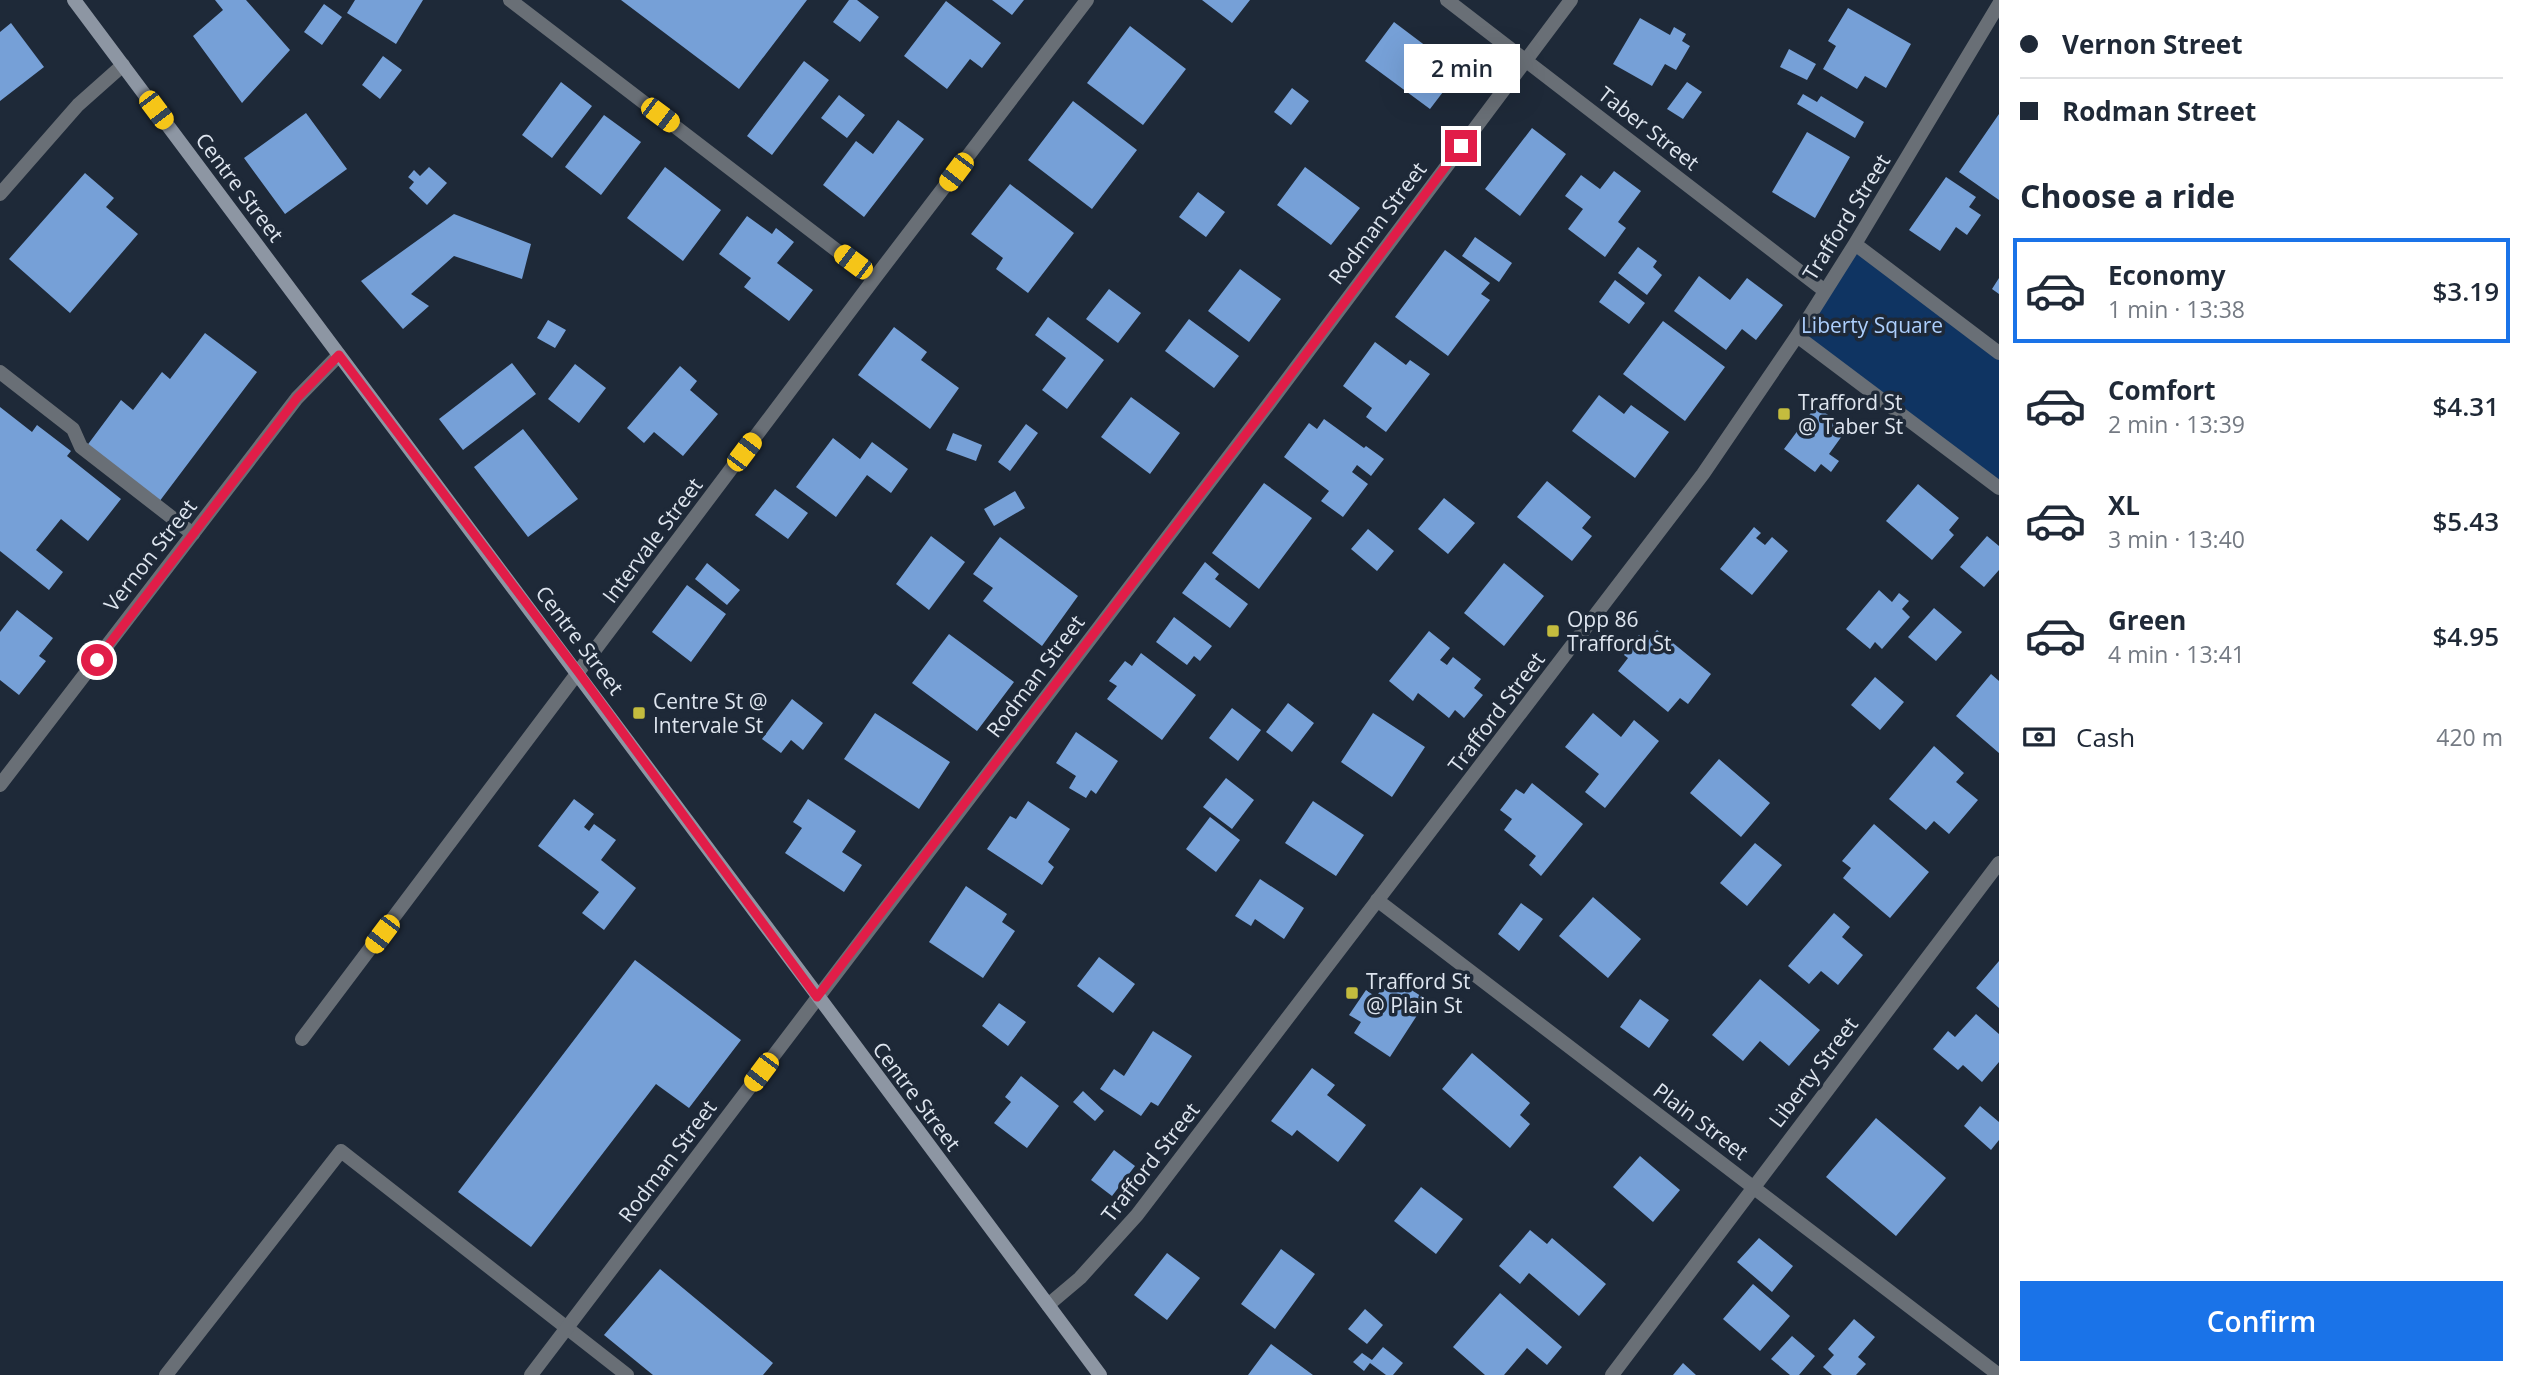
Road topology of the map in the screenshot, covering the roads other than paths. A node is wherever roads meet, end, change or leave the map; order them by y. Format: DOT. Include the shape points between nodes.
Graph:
graph roads {
  1 [pos="74,0"];
  2 [pos="510,0"];
  3 [pos="1087,0"];
  4 [pos="1447,0"];
  5 [pos="1571,0"];
  6 [pos="1999,4"];
  7 [pos="1525,60"];
  8 [pos="122,65"];
  9 [pos="0,194"];
  10 [pos="1855,244"];
  11 [pos="874,279"];
  12 [pos="1825,291"];
  13 [pos="1797,336"];
  14 [pos="1999,353"];
  15 [pos="339,355"];
  16 [pos="0,372"];
  17 [pos="1999,488"];
  18 [pos="193,534"];
  19 [pos="579,673"];
  20 [pos="0,785"];
  21 [pos="1999,863"];
  22 [pos="1377,900"];
  23 [pos="817,997"];
  24 [pos="302,1039"];
  25 [pos="1752,1187"];
  26 [pos="1048,1305"];
  27 [pos="567,1327"];
  28 [pos="166,1375"];
  29 [pos="531,1375"];
  30 [pos="627,1375"];
  31 [pos="1100,1375"];
  32 [pos="1612,1375"];
  33 [pos="1999,1375"];
  1 -- 8 [label="main road, Centre Street"];
  2 -- 11 [label="street"];
  3 -- 11 [label="street, Intervale Street"];
  4 -- 7 [label="street, Taber Street"];
  5 -- 7 [label="street, Rodman Street"];
  6 -- 10 [label="street, Trafford Street"];
  7 -- 12 [label="street, Taber Street"];
  7 -- 23 [label="street, Rodman Street"];
  8 -- 9 [label="street" via="78,105"];
  8 -- 15 [label="main road, Centre Street"];
  10 -- 12 [label="street, Trafford Street"];
  10 -- 14 [label="street"];
  11 -- 19 [label="street, Intervale Street"];
  12 -- 13 [label="street, Trafford Street"];
  13 -- 17 [label="street"];
  13 -- 22 [label="street, Trafford Street" via="1703,474"];
  15 -- 18 [label="street, Vernon Street" via="297,398"];
  15 -- 19 [label="main road, Centre Street"];
  16 -- 18 [label="street" via="73,429 81,447"];
  18 -- 20 [label="street, Vernon Street"];
  19 -- 23 [label="main road, Centre Street"];
  19 -- 24 [label="street, Intervale Street"];
  21 -- 25 [label="street, Liberty Street"];
  22 -- 25 [label="street, Plain Street"];
  22 -- 26 [label="street, Trafford Street" via="1137,1215 1089,1269"];
  23 -- 26 [label="main road, Centre Street"];
  23 -- 27 [label="street, Rodman Street"];
  25 -- 32 [label="street, Liberty Street"];
  25 -- 33 [label="street, Plain Street"];
  26 -- 31 [label="main road, Centre Street"];
  27 -- 28 [label="street" via="341,1151"];
  27 -- 29 [label="street, Rodman Street"];
  27 -- 30 [label="street"];
}
